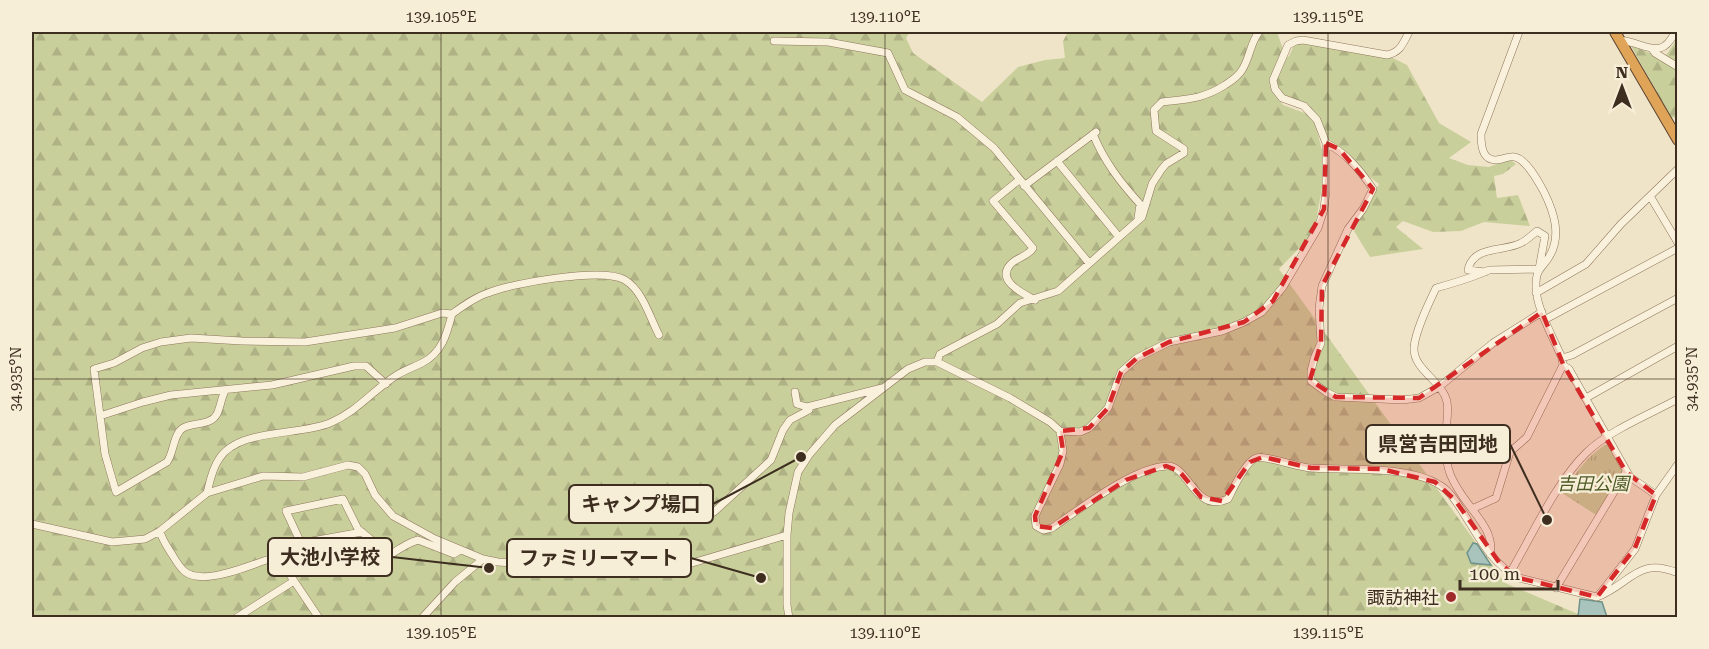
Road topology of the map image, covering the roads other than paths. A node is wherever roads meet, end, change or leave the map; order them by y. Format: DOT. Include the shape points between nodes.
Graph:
graph roads {
  1 [pos="1259,32"];
  2 [pos="1409,32"];
  3 [pos="1519,32"];
  4 [pos="1675,32"];
  5 [pos="1617,36"];
  6 [pos="774,41"];
  7 [pos="1653,50"];
  8 [pos="1677,67"];
  9 [pos="1677,140"];
  10 [pos="1326,143"];
  11 [pos="1057,161"];
  12 [pos="1677,170"];
  13 [pos="1022,183"];
  14 [pos="1650,196"];
  15 [pos="1138,220"];
  16 [pos="1119,237"];
  17 [pos="1677,243"];
  18 [pos="1677,248"];
  19 [pos="1089,263"];
  20 [pos="1539,269"];
  21 [pos="1485,272"];
  22 [pos="1536,293"];
  23 [pos="1677,298"];
  24 [pos="1035,300"];
  25 [pos="452,314"];
  26 [pos="1544,315"];
  27 [pos="659,335"];
  28 [pos="1677,346"];
  29 [pos="1562,361"];
  30 [pos="937,362"];
  31 [pos="386,384"];
  32 [pos="883,387"];
  33 [pos="1439,387"];
  34 [pos="225,391"];
  35 [pos="795,392"];
  36 [pos="1586,398"];
  37 [pos="1677,399"];
  38 [pos="807,407"];
  39 [pos="100,416"];
  40 [pos="1060,431"];
  41 [pos="1608,437"];
  42 [pos="1676,468"];
  43 [pos="1626,472"];
  44 [pos="207,493"];
  45 [pos="1656,495"];
  46 [pos="1472,510"];
  47 [pos="714,512"];
  48 [pos="32,524"];
  49 [pos="160,531"];
  50 [pos="362,532"];
  51 [pos="787,535"];
  52 [pos="301,543"];
  53 [pos="460,550"];
  54 [pos="1490,554"];
  55 [pos="390,555"];
  56 [pos="483,559"];
  57 [pos="1510,573"];
  58 [pos="1677,573"];
  59 [pos="294,581"];
  60 [pos="1556,588"];
  61 [pos="1597,597"];
  62 [pos="236,618"];
  63 [pos="319,618"];
  64 [pos="422,618"];
  65 [pos="789,618"];
  1 -- 15 [label="street" via="1234,79 1198,99 1162,102 1154,110 1156,130 1184,148 1184,153 1161,170"];
  2 -- 10 [label="street" via="1400,50 1387,55 1303,40 1288,45 1273,80 1275,89 1282,98 1304,106 1317,120"];
  3 -- 20 [label="street" via="1481,134 1481,144 1489,160 1513,157 1523,161 1544,192 1557,230 1549,257"];
  4 -- 7 [label="street" via="1671,42"];
  5 -- 7 [label="street"];
  5 -- 9 [label="highway"];
  6 -- 13 [label="street" via="828,42 888,53 905,90 957,117 994,148"];
  7 -- 8 [label="street"];
  10 -- 33 [label="street" via="1339,150 1373,189 1348,229 1322,286 1321,343 1311,381 1336,397 1401,400 1419,398"];
  10 -- 40 [label="street" via="1324,209 1314,234 1273,301 1244,322 1222,331 1169,342 1137,358 1121,372 1108,408 1089,428 1080,432"];
  11 -- 13 [label="street"];
  11 -- 15 [label="street" via="1095,133 1102,156 1140,204"];
  11 -- 16 [label="street"];
  12 -- 14 [label="street"];
  13 -- 19 [label="street"];
  13 -- 24 [label="street" via="993,201 1033,248 1010,265 1007,272 1015,289"];
  14 -- 17 [label="street"];
  14 -- 22 [label="street" via="1586,264"];
  15 -- 16 [label="street"];
  16 -- 19 [label="street"];
  18 -- 26 [label="street"];
  19 -- 24 [label="street" via="1058,291"];
  20 -- 21 [label="street"];
  20 -- 21 [label="street" via="1545,236 1537,231 1521,244 1477,254 1468,270"];
  20 -- 22 [label="street"];
  21 -- 33 [label="street" via="1436,288 1425,311 1413,350 1420,366"];
  22 -- 26 [label="street"];
  23 -- 29 [label="street"];
  24 -- 30 [label="street" via="1020,303 997,324 940,354"];
  25 -- 27 [label="street" via="481,296 514,284 610,276 634,288"];
  25 -- 31 [label="street" via="439,349"];
  25 -- 39 [label="street" via="442,313 387,330 305,342 191,338 161,342 94,369"];
  26 -- 29 [label="street"];
  26 -- 33 [label="street" via="1492,343"];
  28 -- 36 [label="street"];
  29 -- 36 [label="street"];
  29 -- 46 [label="street" via="1527,437 1510,452 1496,498"];
  30 -- 32 [label="street" via="908,369"];
  30 -- 40 [label="street" via="1010,398"];
  31 -- 34 [label="street" via="366,366 354,366 272,386"];
  31 -- 44 [label="street" via="347,415 327,424 258,437 231,447 220,457"];
  32 -- 38 [label="street"];
  32 -- 51 [label="street" via="835,425 809,455 798,472"];
  33 -- 46 [label="street" via="1447,400 1446,462 1453,484"];
  34 -- 39 [label="street" via="171,395"];
  34 -- 39 [label="street" via="212,420 183,428 167,462 116,492"];
  35 -- 38 [label="street" via="797,404"];
  36 -- 41 [label="street"];
  37 -- 41 [label="street"];
  38 -- 47 [label="street" via="809,410 790,420 783,430 771,460"];
  40 -- 54 [label="street" via="1064,451 1035,516 1035,526 1043,530 1126,480 1166,466 1179,471 1201,497 1222,501 1250,462 1263,457 1311,468 1381,469 1434,482 1455,500"];
  41 -- 43 [label="street"];
  41 -- 57 [label="street" via="1587,452 1566,476"];
  42 -- 45 [label="street"];
  43 -- 45 [label="street"];
  43 -- 60 [label="street"];
  44 -- 49 [label="street"];
  44 -- 53 [label="street" via="263,476 303,477 348,465 358,467 393,516"];
  45 -- 61 [label="street" via="1635,549"];
  46 -- 54 [label="street" via="1486,531"];
  48 -- 49 [label="street" via="112,542 145,539"];
  49 -- 59 [label="street" via="183,571 190,575 213,577 270,559 284,566"];
  50 -- 52 [label="street"];
  50 -- 52 [label="street" via="343,499 286,511"];
  50 -- 55 [label="street"];
  51 -- 56 [label="street" via="675,568 570,570"];
  51 -- 65 [label="street"];
  52 -- 55 [label="street" via="314,571 320,573"];
  53 -- 55 [label="street" via="454,554 418,540"];
  53 -- 56 [label="street"];
  54 -- 57 [label="street"];
  56 -- 64 [label="street"];
  57 -- 60 [label="street"];
  58 -- 61 [label="street" via="1648,567"];
  59 -- 62 [label="street"];
  59 -- 63 [label="street"];
  60 -- 61 [label="street"];
}
